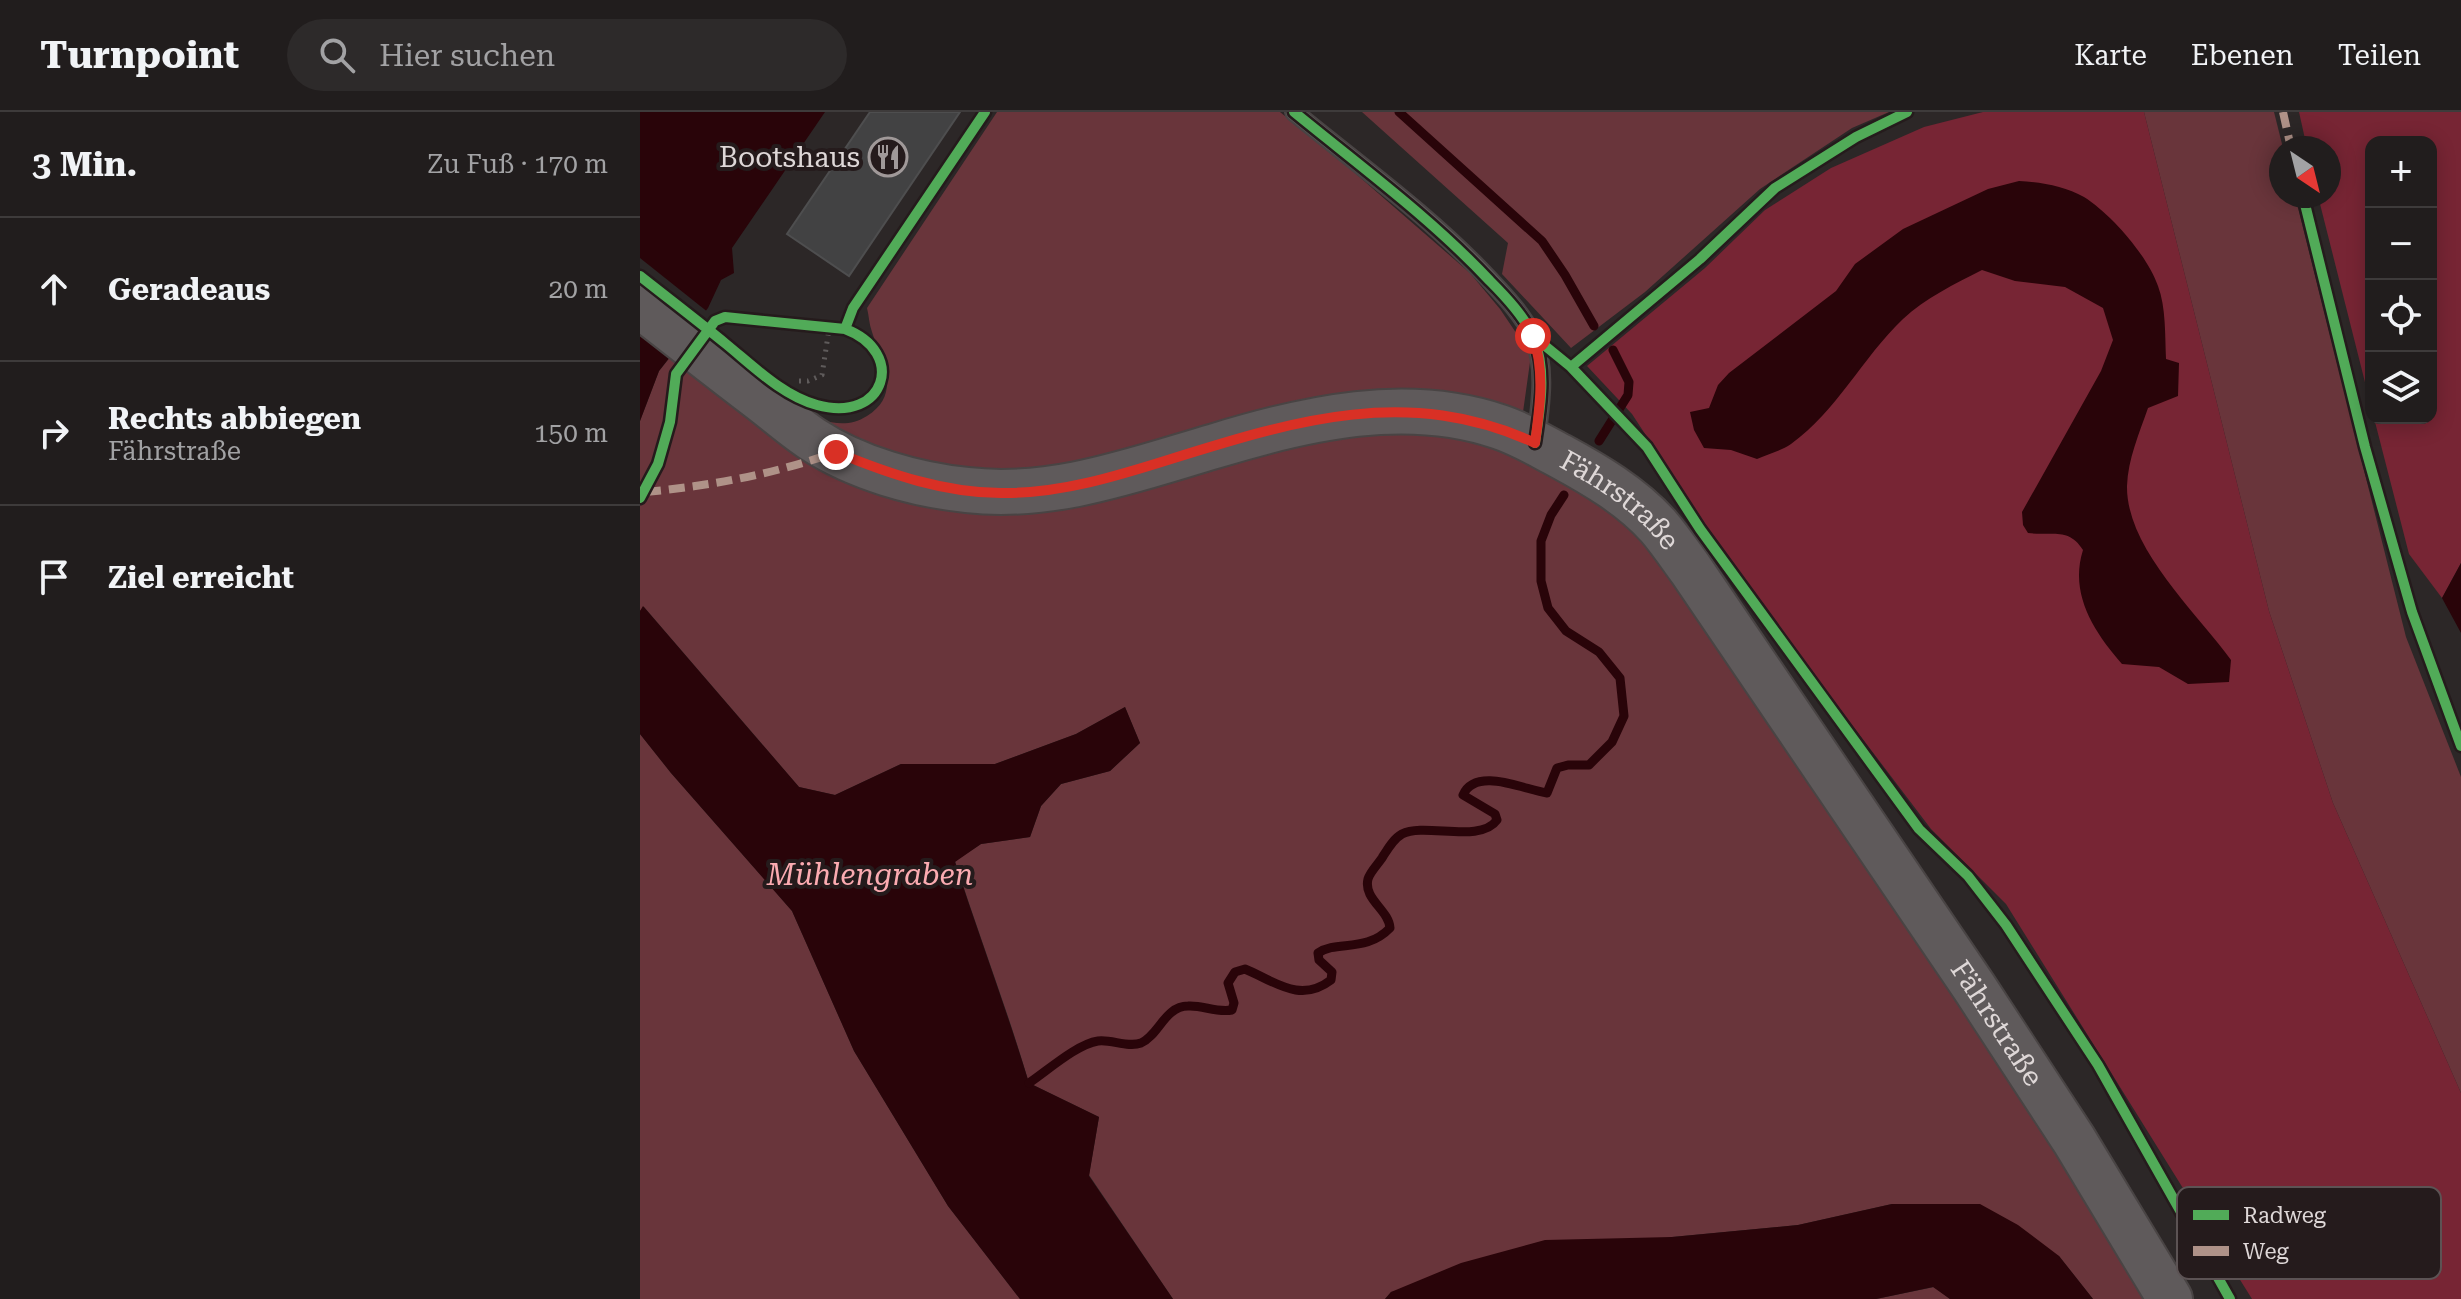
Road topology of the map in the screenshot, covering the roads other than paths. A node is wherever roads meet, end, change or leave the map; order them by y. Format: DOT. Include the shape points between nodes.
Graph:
graph roads {
  1 [pos="1294,112"];
  2 [pos="640,306"];
  3 [pos="1535,443"];
  4 [pos="2170,1299"];
  1 -- 3 [label="lane" via="1469,258 1505,296 1533,336 1539,355"];
  2 -- 3 [label="main road, Fährstraße" via="813,439 872,467 964,490 1048,490 1109,479 1265,432 1369,412 1456,417 1500,427"];
  3 -- 4 [label="main road, Fährstraße" via="1595,475 1641,509 1691,570 1991,1012"];
}
